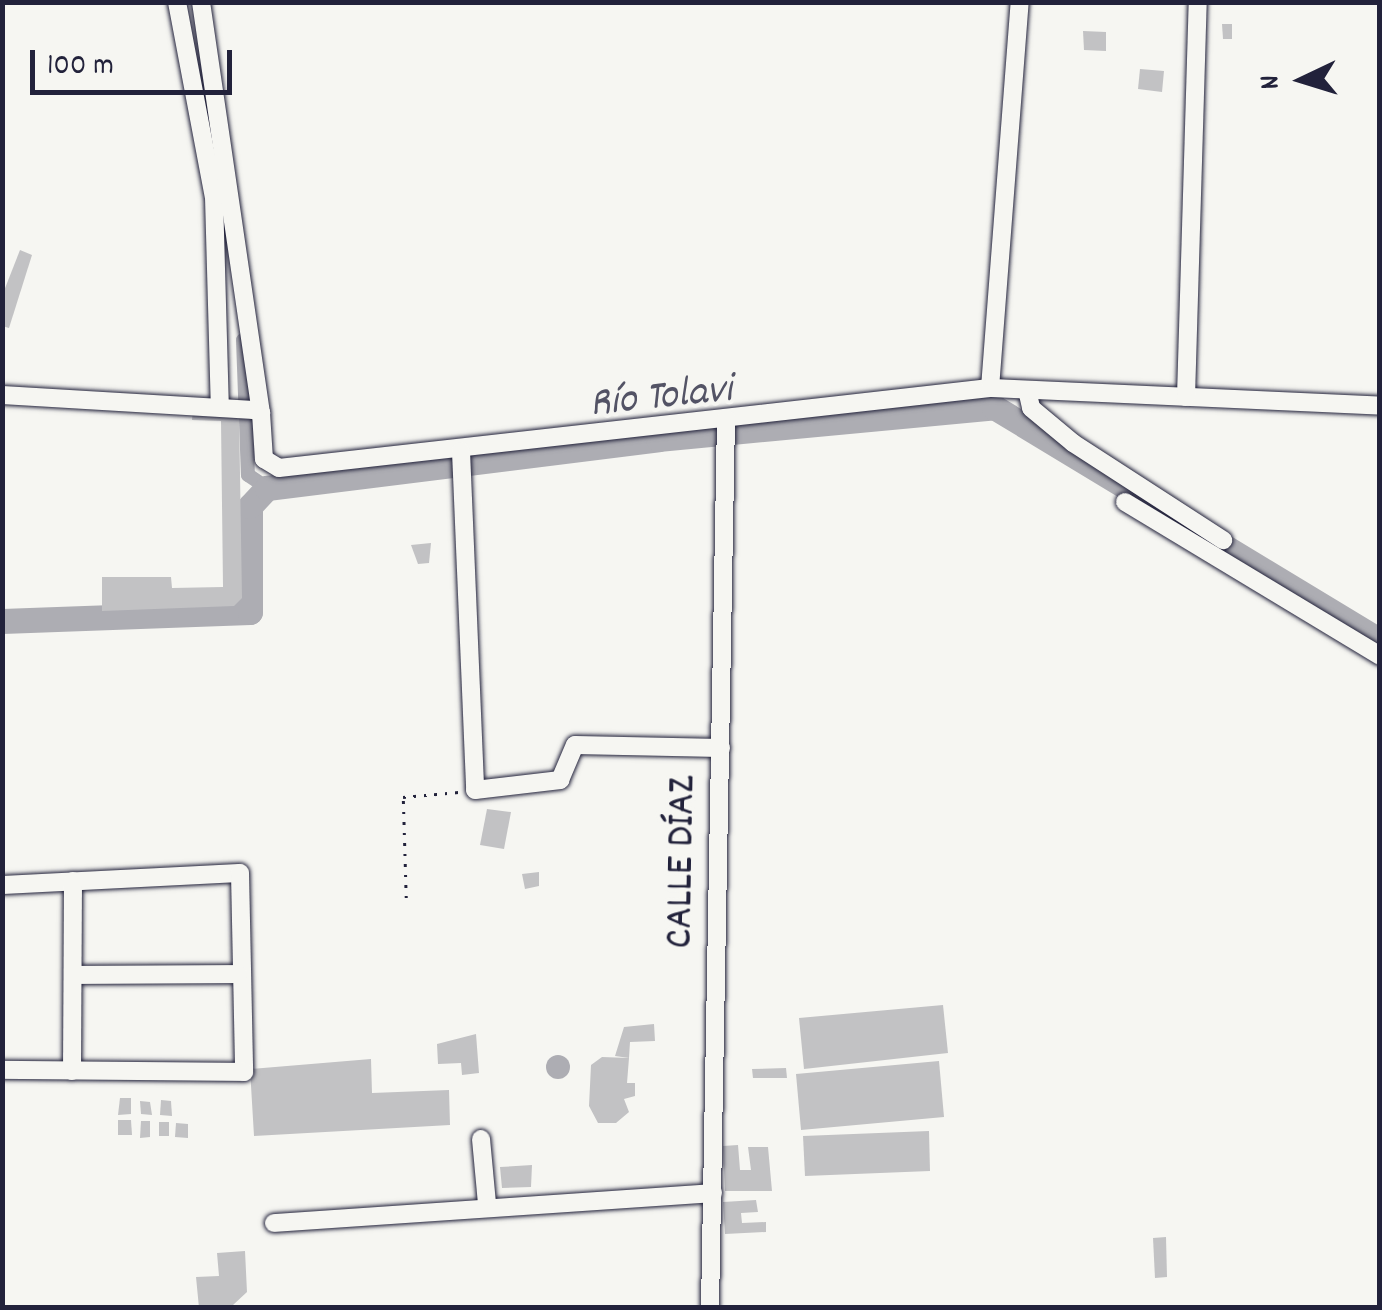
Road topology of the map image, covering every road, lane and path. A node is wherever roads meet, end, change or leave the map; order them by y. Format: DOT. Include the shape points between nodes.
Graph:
graph roads {
  1 [pos="177,2"];
  2 [pos="200,2"];
  3 [pos="1020,2"];
  4 [pos="1198,2"];
  5 [pos="990,388"];
  6 [pos="1027,390"];
  7 [pos="2,395"];
  8 [pos="1186,397"];
  9 [pos="1380,406"];
  10 [pos="220,407"];
  11 [pos="251,411"];
  12 [pos="726,429"];
  13 [pos="460,462"];
  14 [pos="1125,502"];
  15 [pos="1224,540"];
  16 [pos="1380,656"];
  17 [pos="721,748"];
  18 [pos="475,790"];
  19 [pos="73,881"];
  20 [pos="2,885"];
  21 [pos="406,898"];
  22 [pos="238,974"];
  23 [pos="74,975"];
  24 [pos="2,1070"];
  25 [pos="72,1071"];
  26 [pos="482,1140"];
  27 [pos="712,1194"];
  28 [pos="487,1204"];
  29 [pos="274,1223"];
  30 [pos="710,1308"];
  1 -- 10 [label="street" via="214,197"];
  2 -- 11 [label="street"];
  3 -- 5 [label="street"];
  4 -- 8 [label="street"];
  5 -- 6 [label="street"];
  5 -- 12 [label="street"];
  6 -- 8 [label="street"];
  6 -- 15 [label="street" via="1032,408 1074,443"];
  7 -- 10 [label="street"];
  8 -- 9 [label="street"];
  10 -- 11 [label="street"];
  11 -- 13 [label="street" via="264,459 279,468"];
  12 -- 13 [label="street"];
  12 -- 17 [label="street, CALLE DÍAZ"];
  13 -- 18 [label="street"];
  14 -- 16 [label="street"];
  17 -- 18 [label="street" via="575,745 560,780"];
  17 -- 27 [label="street, CALLE DÍAZ"];
  18 -- 21 [label="path" via="403,797"];
  19 -- 20 [label="street"];
  19 -- 22 [label="street" via="240,872"];
  19 -- 23 [label="street"];
  22 -- 23 [label="street"];
  22 -- 25 [label="street" via="244,1072"];
  23 -- 25 [label="street"];
  24 -- 25 [label="street"];
  26 -- 28 [label="street"];
  27 -- 28 [label="street"];
  27 -- 30 [label="street, CALLE DÍAZ"];
  28 -- 29 [label="street" via="468,1212"];
}
